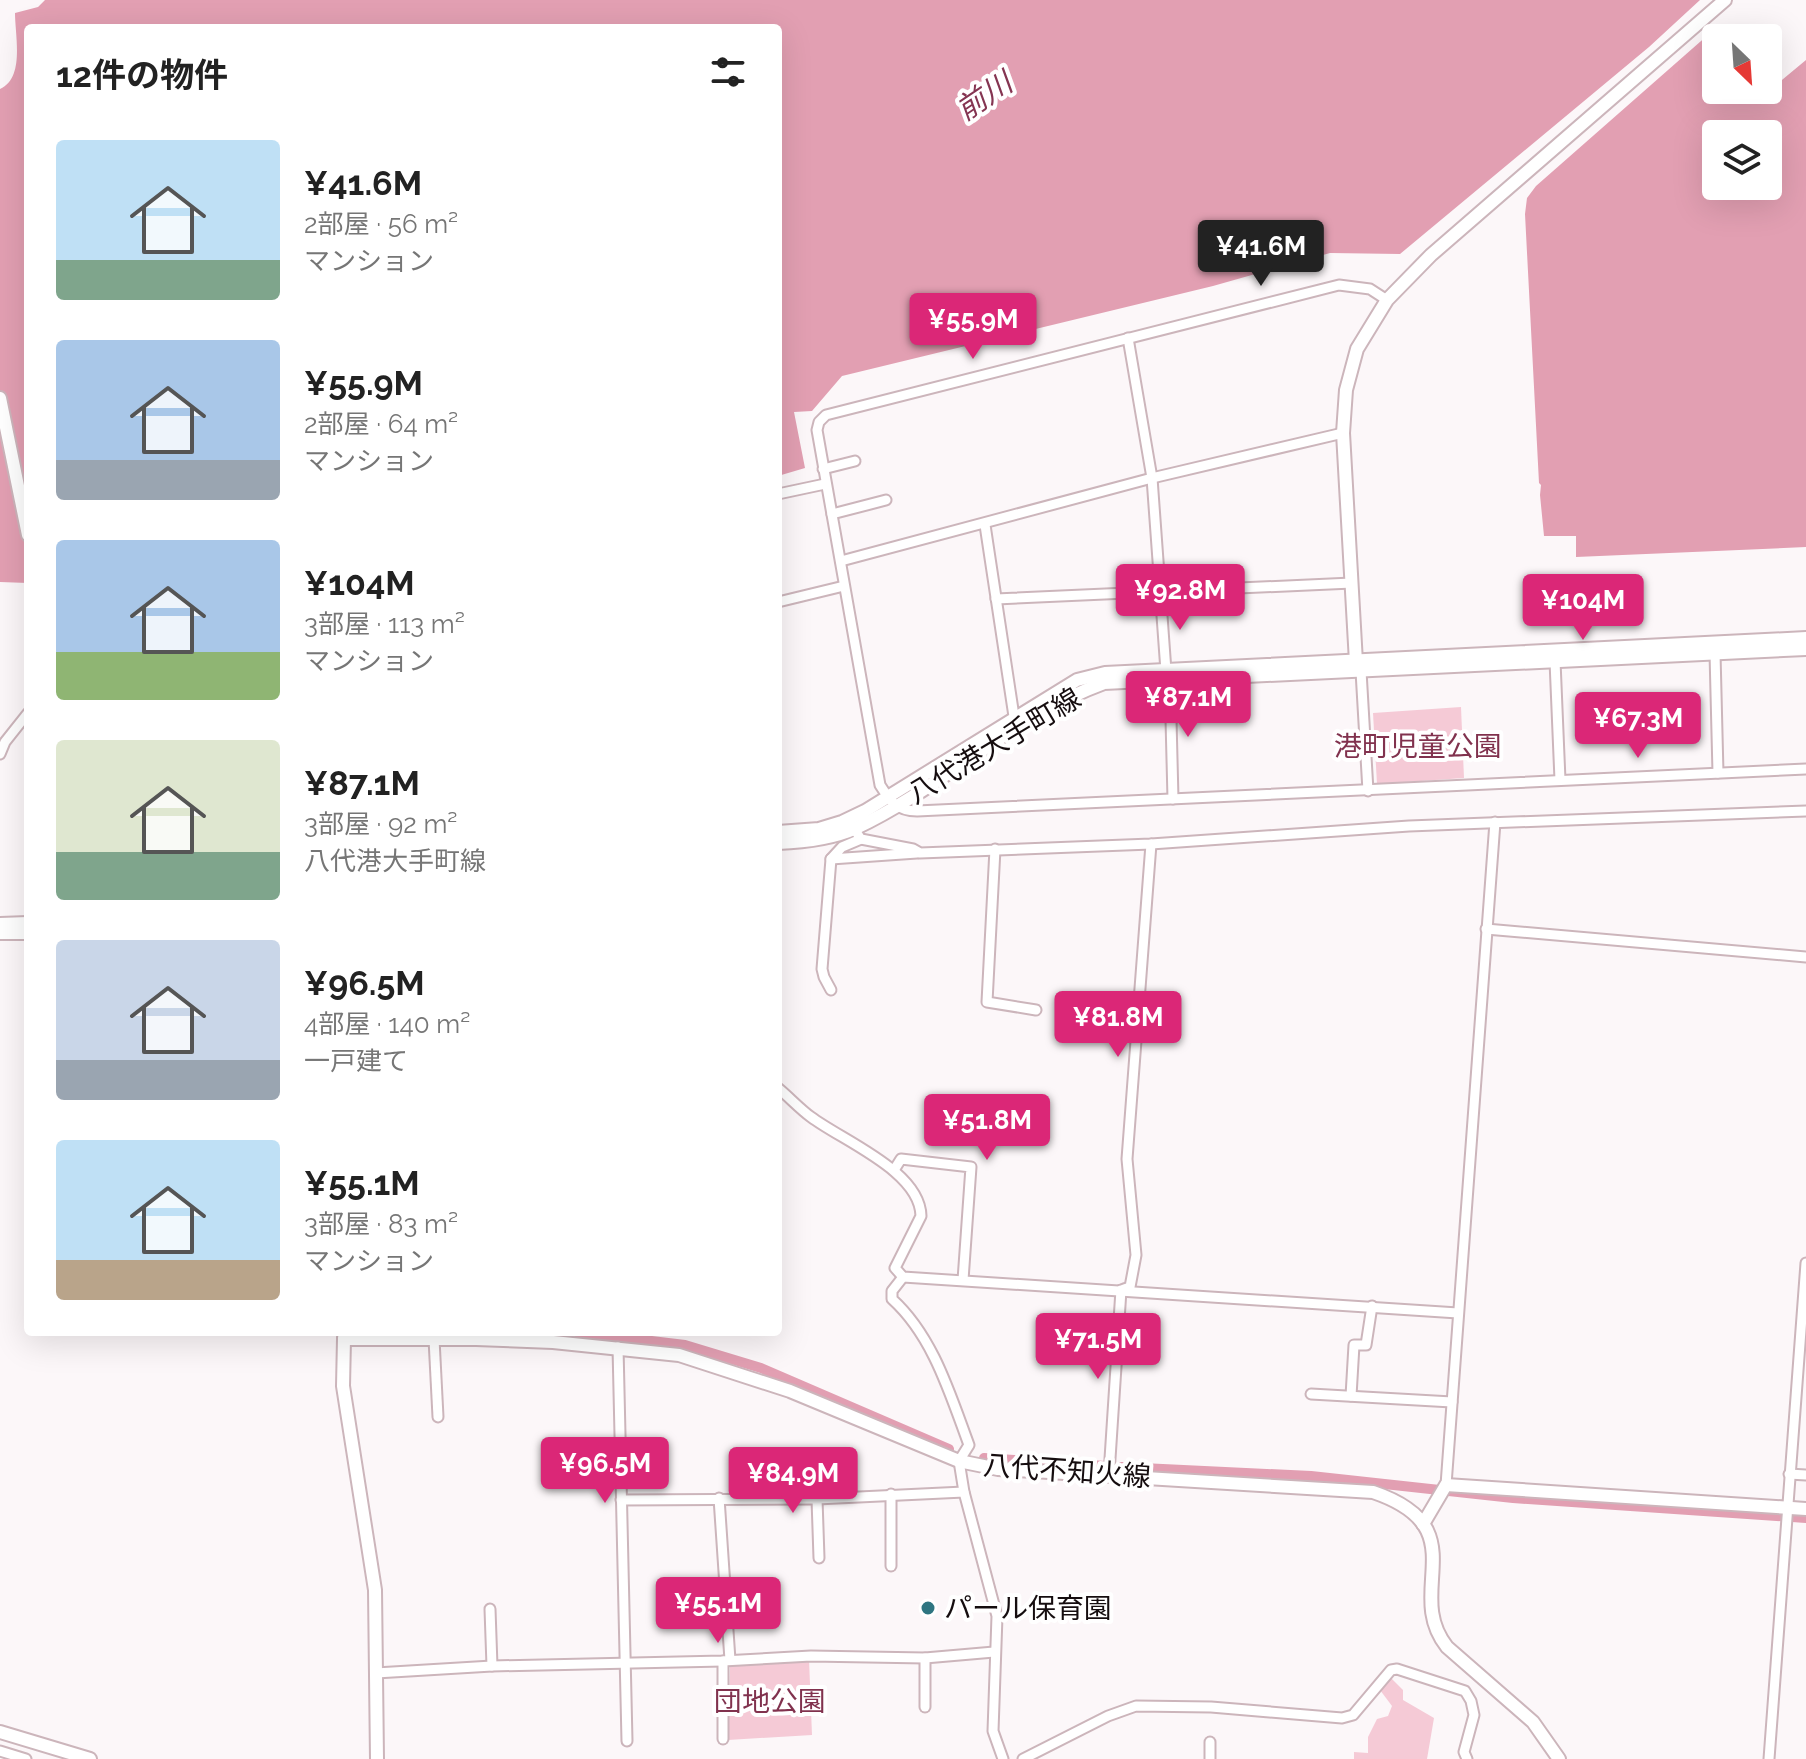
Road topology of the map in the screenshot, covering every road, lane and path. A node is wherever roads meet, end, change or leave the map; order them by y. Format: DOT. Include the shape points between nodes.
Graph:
graph roads {
  1 [pos="1725,0"];
  2 [pos="1387,300"];
  3 [pos="1128,338"];
  4 [pos="0,398"];
  5 [pos="1343,433"];
  6 [pos="855,461"];
  7 [pos="823,469"];
  8 [pos="1152,478"];
  9 [pos="825,484"];
  10 [pos="782,493"];
  11 [pos="886,500"];
  12 [pos="832,514"];
  13 [pos="24,515"];
  14 [pos="985,525"];
  15 [pos="841,561"];
  16 [pos="1352,583"];
  17 [pos="844,586"];
  18 [pos="1160,593"];
  19 [pos="996,599"];
  20 [pos="782,601"];
  21 [pos="1806,638"];
  22 [pos="1806,649"];
  23 [pos="1715,653"];
  24 [pos="1555,661"];
  25 [pos="1359,666"];
  26 [pos="1168,675"];
  27 [pos="24,718"];
  28 [pos="1015,723"];
  29 [pos="0,754"];
  30 [pos="1806,769"];
  31 [pos="1718,773"];
  32 [pos="1560,780"];
  33 [pos="1368,791"];
  34 [pos="1173,799"];
  35 [pos="891,802"];
  36 [pos="1806,811"];
  37 [pos="1495,822"];
  38 [pos="782,832"];
  39 [pos="858,834"];
  40 [pos="782,843"];
  41 [pos="1151,844"];
  42 [pos="995,849"];
  43 [pos="920,853"];
  44 [pos="831,859"];
  45 [pos="24,923"];
  46 [pos="0,924"];
  47 [pos="1486,929"];
  48 [pos="0,933"];
  49 [pos="24,933"];
  50 [pos="1806,957"];
  51 [pos="831,990"];
  52 [pos="1036,1010"];
  53 [pos="782,1092"];
  54 [pos="894,1170"];
  55 [pos="1806,1263"];
  56 [pos="903,1277"];
  57 [pos="963,1280"];
  58 [pos="1121,1290"];
  59 [pos="1372,1306"];
  60 [pos="1458,1313"];
  61 [pos="344,1336"];
  62 [pos="434,1339"];
  63 [pos="618,1347"];
  64 [pos="1311,1394"];
  65 [pos="1351,1396"];
  66 [pos="1452,1402"];
  67 [pos="438,1417"];
  68 [pos="758,1454"];
  69 [pos="959,1461"];
  70 [pos="1109,1474"];
  71 [pos="1789,1474"];
  72 [pos="1806,1475"];
  73 [pos="1446,1485"];
  74 [pos="964,1492"];
  75 [pos="891,1494"];
  76 [pos="759,1497"];
  77 [pos="719,1498"];
  78 [pos="817,1499"];
  79 [pos="621,1500"];
  80 [pos="1786,1507"];
  81 [pos="1806,1509"];
  82 [pos="1423,1524"];
  83 [pos="819,1558"];
  84 [pos="891,1566"];
  85 [pos="490,1609"];
  86 [pos="994,1652"];
  87 [pos="925,1658"];
  88 [pos="726,1661"];
  89 [pos="625,1663"];
  90 [pos="492,1666"];
  91 [pos="376,1673"];
  92 [pos="925,1707"];
  93 [pos="0,1732"];
  94 [pos="723,1739"];
  95 [pos="627,1741"];
  96 [pos="1210,1742"];
  97 [pos="0,1751"];
  98 [pos="26,1759"];
  99 [pos="90,1759"];
  100 [pos="377,1759"];
  101 [pos="1003,1759"];
  102 [pos="1023,1759"];
  103 [pos="1210,1759"];
  104 [pos="1467,1759"];
  105 [pos="1559,1759"];
  106 [pos="1769,1759"];
  1 -- 2 [label="street" via="1431,255"];
  2 -- 3 [label="street" via="1370,289 1339,285"];
  2 -- 5 [label="street" via="1357,349 1346,390"];
  3 -- 7 [label="street" via="826,415 817,430"];
  3 -- 8 [label="street"];
  4 -- 13 [label="street"];
  5 -- 8 [label="street"];
  5 -- 16 [label="street"];
  6 -- 7 [label="street"];
  7 -- 9 [label="street"];
  8 -- 14 [label="street"];
  8 -- 18 [label="street"];
  9 -- 10 [label="street"];
  9 -- 12 [label="street"];
  11 -- 12 [label="street"];
  12 -- 15 [label="street"];
  14 -- 15 [label="street"];
  14 -- 19 [label="street"];
  15 -- 17 [label="street"];
  16 -- 18 [label="street"];
  16 -- 25 [label="street"];
  17 -- 20 [label="street"];
  17 -- 35 [label="street" via="880,785"];
  18 -- 19 [label="street"];
  18 -- 26 [label="street"];
  19 -- 28 [label="street"];
  21 -- 25 [label="street"];
  22 -- 23 [label="street"];
  23 -- 24 [label="street"];
  23 -- 31 [label="street"];
  24 -- 25 [label="street"];
  24 -- 32 [label="street"];
  25 -- 26 [label="street, 八代港大手町線"];
  25 -- 33 [label="street"];
  26 -- 28 [label="street, 八代港大手町線" via="1105,673 1077,680"];
  26 -- 34 [label="street"];
  27 -- 29 [label="street"];
  28 -- 35 [label="street, 八代港大手町線"];
  30 -- 31 [label="street"];
  31 -- 32 [label="street"];
  32 -- 33 [label="street"];
  33 -- 34 [label="street"];
  34 -- 35 [label="street" via="917,811"];
  35 -- 38 [label="street, 八代港大手町線" via="819,829"];
  35 -- 39 [label="street, 八代港大手町線"];
  36 -- 37 [label="street"];
  37 -- 41 [label="street"];
  37 -- 47 [label="street"];
  39 -- 40 [label="street, 八代港大手町線"];
  39 -- 43 [label="street"];
  39 -- 44 [label="street"];
  41 -- 42 [label="street"];
  41 -- 58 [label="street" via="1127,1159 1136,1255 1130,1287"];
  42 -- 43 [label="street"];
  42 -- 52 [label="street" via="987,1002"];
  43 -- 44 [label="street"];
  44 -- 51 [label="street" via="822,969"];
  45 -- 46 [label="street"];
  47 -- 50 [label="street"];
  47 -- 60 [label="street"];
  48 -- 49 [label="street"];
  53 -- 54 [label="street" via="811,1117"];
  54 -- 56 [label="street" via="921,1206 895,1268"];
  54 -- 57 [label="street" via="901,1159 971,1167"];
  55 -- 71 [label="street"];
  56 -- 57 [label="street"];
  56 -- 69 [label="street" via="892,1299 934,1356 946,1384 969,1445"];
  57 -- 58 [label="street"];
  58 -- 59 [label="street"];
  58 -- 70 [label="street"];
  59 -- 60 [label="street"];
  59 -- 65 [label="street" via="1366,1345 1354,1345"];
  60 -- 66 [label="street"];
  61 -- 62 [label="street, 八代不知火線"];
  61 -- 91 [label="street" via="343,1386 375,1590"];
  62 -- 63 [label="street, 八代不知火線"];
  62 -- 67 [label="street"];
  63 -- 69 [label="street, 八代不知火線" via="679,1355 790,1391"];
  63 -- 79 [label="street"];
  64 -- 65 [label="street"];
  65 -- 66 [label="street"];
  66 -- 73 [label="street"];
  68 -- 76 [label="street"];
  69 -- 70 [label="street, 八代不知火線" via="998,1469"];
  69 -- 74 [label="street"];
  70 -- 82 [label="street, 八代不知火線" via="1373,1492 1407,1508"];
  71 -- 72 [label="street"];
  71 -- 80 [label="street"];
  73 -- 80 [label="street"];
  73 -- 82 [label="street"];
  74 -- 75 [label="street"];
  74 -- 86 [label="street" via="997,1616"];
  75 -- 78 [label="street"];
  75 -- 84 [label="street"];
  76 -- 77 [label="street"];
  76 -- 78 [label="street"];
  77 -- 79 [label="street"];
  77 -- 88 [label="street"];
  78 -- 83 [label="street"];
  79 -- 89 [label="street"];
  80 -- 81 [label="street"];
  80 -- 106 [label="street"];
  82 -- 105 [label="street" via="1435,1555 1431,1607 1439,1637 1533,1722"];
  85 -- 90 [label="street"];
  86 -- 87 [label="street"];
  86 -- 101 [label="street" via="993,1731"];
  87 -- 88 [label="street"];
  87 -- 92 [label="street"];
  88 -- 89 [label="street"];
  88 -- 94 [label="street"];
  89 -- 90 [label="street"];
  89 -- 95 [label="street"];
  90 -- 91 [label="street"];
  91 -- 100 [label="street"];
  93 -- 99 [label="street"];
  96 -- 103 [label="street"];
  97 -- 98 [label="street"];
  102 -- 104 [label="street" via="1136,1706 1342,1718 1353,1715 1397,1669 1465,1691 1474,1715 1464,1752"];
}
